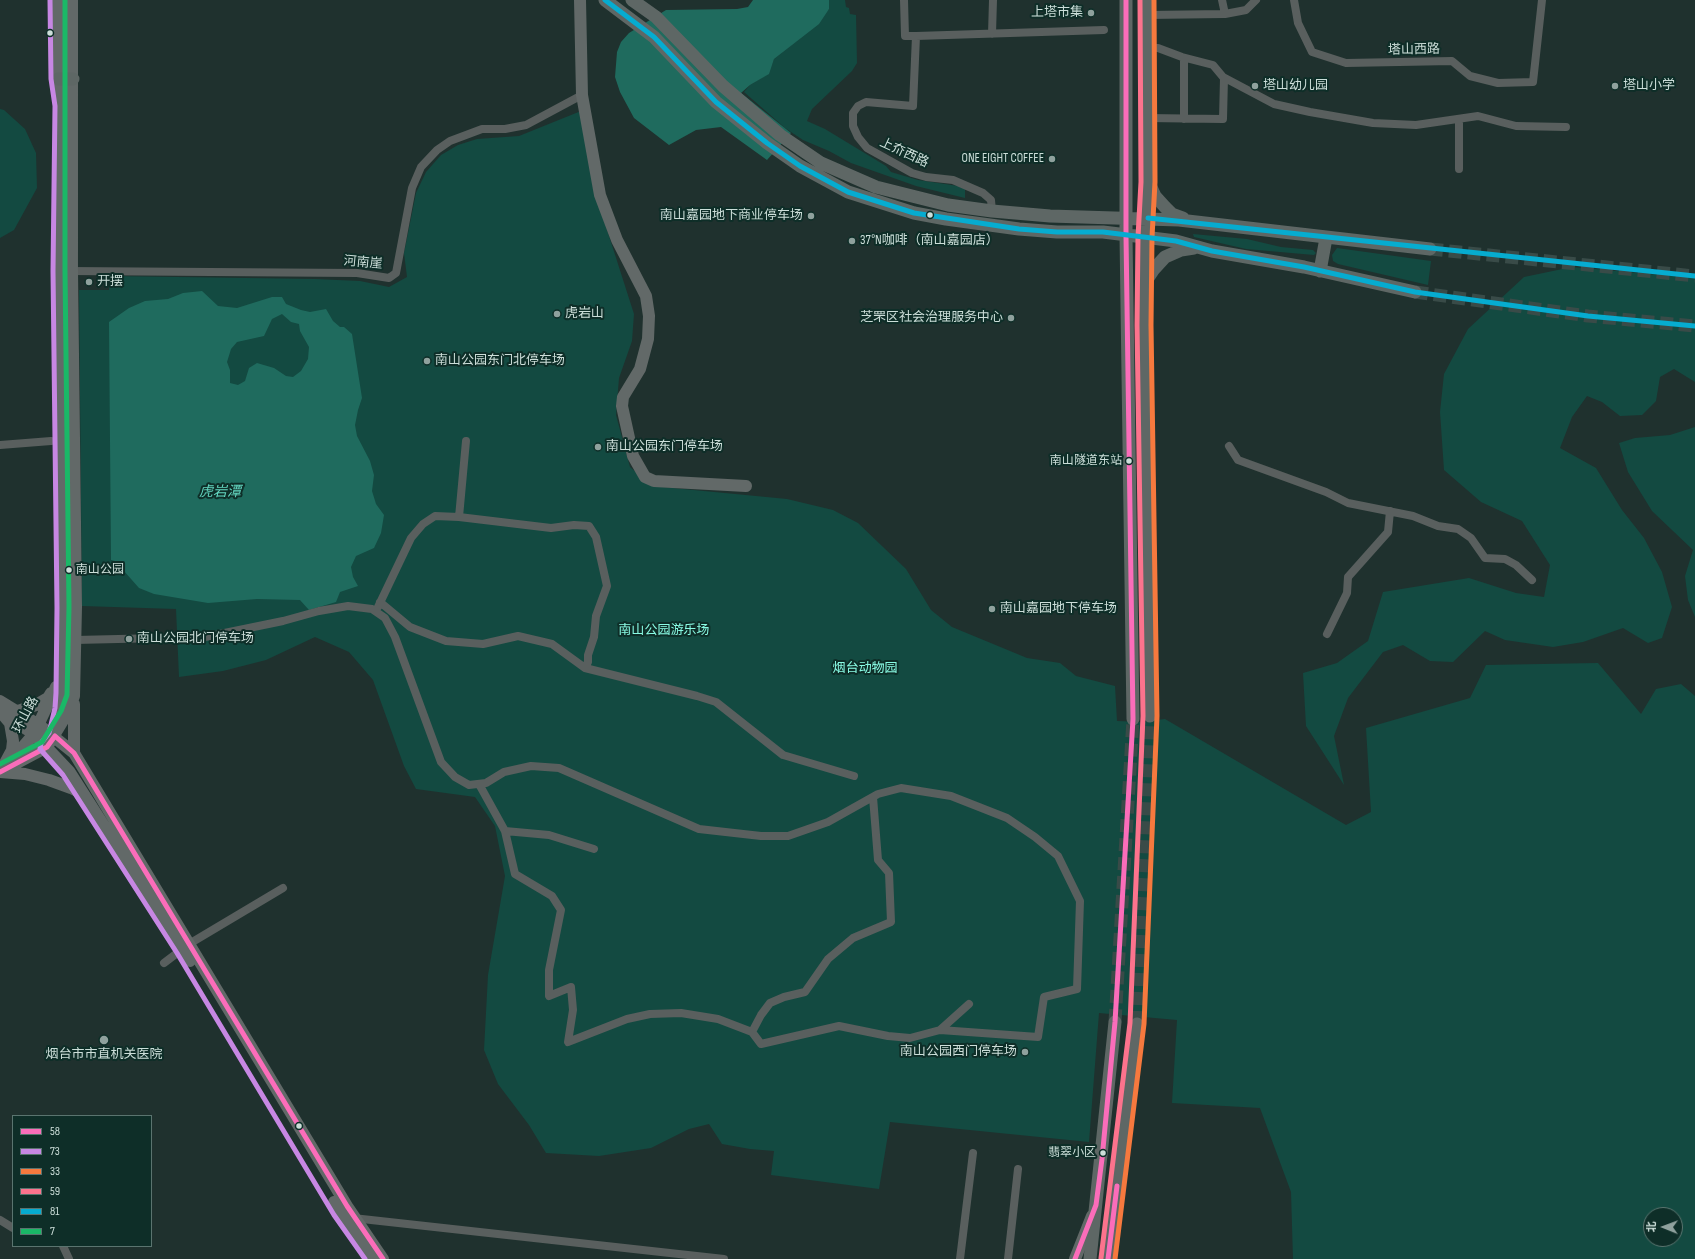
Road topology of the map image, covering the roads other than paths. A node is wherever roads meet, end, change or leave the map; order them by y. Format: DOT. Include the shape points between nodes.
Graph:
graph roads {
  1 [pos="57,0"];
  2 [pos="72,0"];
  3 [pos="580,0"];
  4 [pos="605,0"];
  5 [pos="632,0"];
  6 [pos="904,0"];
  7 [pos="993,0"];
  8 [pos="1126,0"];
  9 [pos="1147,0"];
  10 [pos="1222,0"];
  11 [pos="1256,0"];
  12 [pos="1294,0"];
  13 [pos="1542,0"];
  14 [pos="1225,14"];
  15 [pos="1147,15"];
  16 [pos="1104,30"];
  17 [pos="992,34"];
  18 [pos="916,36"];
  19 [pos="1147,48"];
  20 [pos="1184,58"];
  21 [pos="1224,78"];
  22 [pos="58,79"];
  23 [pos="73,79"];
  24 [pos="582,95"];
  25 [pos="1148,118"];
  26 [pos="1184,119"];
  27 [pos="1459,119"];
  28 [pos="1566,127"];
  29 [pos="1458,169"];
  30 [pos="1148,182"];
  31 [pos="992,211"];
  32 [pos="1126,218"];
  33 [pos="1147,218"];
  34 [pos="1192,221"];
  35 [pos="1126,236"];
  36 [pos="1145,237"];
  37 [pos="1326,238"];
  38 [pos="1199,248"];
  39 [pos="1430,249"];
  40 [pos="60,271"];
  41 [pos="72,271"];
  42 [pos="1320,271"];
  43 [pos="1144,284"];
  44 [pos="1415,292"];
  45 [pos="51,441"];
  46 [pos="466,441"];
  47 [pos="0,445"];
  48 [pos="1229,446"];
  49 [pos="746,486"];
  50 [pos="1390,512"];
  51 [pos="459,517"];
  52 [pos="1532,580"];
  53 [pos="380,602"];
  54 [pos="376,611"];
  55 [pos="1327,634"];
  56 [pos="76,640"];
  57 [pos="585,668"];
  58 [pos="62,674"];
  59 [pos="56,687"];
  60 [pos="74,696"];
  61 [pos="0,701"];
  62 [pos="18,711"];
  63 [pos="0,712"];
  64 [pos="1150,716"];
  65 [pos="1133,719"];
  66 [pos="36,729"];
  67 [pos="55,736"];
  68 [pos="47,747"];
  69 [pos="74,753"];
  70 [pos="0,772"];
  71 [pos="854,776"];
  72 [pos="480,784"];
  73 [pos="84,795"];
  74 [pos="873,797"];
  75 [pos="505,830"];
  76 [pos="594,849"];
  77 [pos="283,888"];
  78 [pos="186,946"];
  79 [pos="164,963"];
  80 [pos="969,1004"];
  81 [pos="1115,1022"];
  82 [pos="1137,1024"];
  83 [pos="940,1030"];
  84 [pos="752,1032"];
  85 [pos="973,1153"];
  86 [pos="1018,1169"];
  87 [pos="1096,1205"];
  88 [pos="0,1220"];
  89 [pos="351,1220"];
  90 [pos="12,1227"];
  91 [pos="63,1247"];
  92 [pos="69,1259"];
  93 [pos="373,1259"];
  94 [pos="383,1259"];
  95 [pos="724,1259"];
  96 [pos="960,1259"];
  97 [pos="1008,1259"];
  98 [pos="1075,1259"];
  99 [pos="1090,1259"];
  100 [pos="1108,1259"];
  1 -- 22 [label="main road"];
  2 -- 23 [label="main road"];
  3 -- 24 [label="main road"];
  4 -- 35 [label="main road" via="654,37 716,102 766,143 800,166 848,192 914,213 953,220 1019,229 1103,232"];
  5 -- 31 [label="main road" via="656,17 723,86 780,135 821,163 876,187 948,205"];
  6 -- 18 [label="street" via="905,36"];
  7 -- 17 [label="street"];
  8 -- 32 [label="main road"];
  9 -- 15 [label="main road"];
  10 -- 14 [label="street"];
  11 -- 14 [label="street" via="1246,10"];
  12 -- 13 [label="street, 塔山西路" via="1298,23 1312,52 1346,63 1452,61 1470,76 1498,83 1533,82"];
  14 -- 15 [label="street"];
  15 -- 19 [label="main road"];
  16 -- 17 [label="street"];
  17 -- 18 [label="street"];
  18 -- 31 [label="street, 上夼西路" via="913,106 866,102 853,112 853,126 866,148 912,173 953,180 983,193 991,200"];
  19 -- 20 [label="street" via="1158,48"];
  19 -- 25 [label="main road"];
  20 -- 21 [label="street" via="1213,65"];
  20 -- 26 [label="street"];
  21 -- 26 [label="street" via="1223,119"];
  21 -- 27 [label="street" via="1274,104 1373,123 1416,125"];
  22 -- 23 [label="main road"];
  22 -- 40 [label="main road" via="62,106"];
  23 -- 41 [label="main road"];
  24 -- 41 [label="street, 河南崖" via="526,126 482,129 450,141 437,150 421,167 412,188 396,273 389,278 357,273"];
  24 -- 49 [label="main road" via="600,195 617,240 646,296 649,316 648,339 640,369 622,406 638,468 654,481"];
  25 -- 26 [label="street"];
  25 -- 30 [label="main road"];
  27 -- 28 [label="street" via="1478,116 1516,126"];
  27 -- 29 [label="street"];
  30 -- 33 [label="main road"];
  30 -- 34 [label="main road" via="1165,208 1172,214"];
  31 -- 32 [label="main road"];
  32 -- 33 [label="main road"];
  32 -- 35 [label="main road"];
  33 -- 34 [label="main road"];
  33 -- 36 [label="main road"];
  34 -- 37 [label="main road"];
  35 -- 36 [label="main road"];
  35 -- 65 [label="main road"];
  36 -- 38 [label="main road" via="1176,241"];
  36 -- 43 [label="main road"];
  37 -- 39 [label="main road"];
  37 -- 42 [label="main road"];
  38 -- 42 [label="main road"];
  38 -- 43 [label="main road" via="1181,250 1165,257"];
  40 -- 41 [label="street, 河南崖"];
  40 -- 58 [label="main road" via="64,608"];
  41 -- 56 [label="main road"];
  42 -- 44 [label="main road"];
  43 -- 64 [label="main road"];
  45 -- 47 [label="street"];
  46 -- 51 [label="street"];
  48 -- 50 [label="street" via="1238,460 1306,484 1348,503"];
  50 -- 52 [label="street" via="1458,529 1472,538 1485,558 1505,559 1516,565"];
  50 -- 55 [label="street" via="1388,532 1348,577 1347,593"];
  51 -- 53 [label="street" via="435,516 423,524 411,538"];
  51 -- 57 [label="street" via="551,528 589,526 596,537 607,586 596,616 594,637"];
  53 -- 54 [label="street"];
  53 -- 57 [label="street" via="410,628 446,641 484,644 518,636 552,644"];
  54 -- 56 [label="street" via="348,606 205,637"];
  54 -- 72 [label="street" via="385,618 394,637 441,762 455,778 470,785"];
  56 -- 60 [label="main road"];
  57 -- 71 [label="street" via="716,702 783,755"];
  58 -- 59 [label="main road, 环山路"];
  58 -- 67 [label="main road" via="62,709"];
  59 -- 62 [label="main road" via="48,698 36,706"];
  59 -- 66 [label="main road, 环山路"];
  60 -- 67 [label="main road"];
  60 -- 69 [label="main road"];
  61 -- 62 [label="main road"];
  62 -- 66 [label="main road"];
  63 -- 66 [label="main road"];
  63 -- 70 [label="main road" via="10,723 13,741 12,750"];
  66 -- 67 [label="main road"];
  66 -- 68 [label="main road"];
  66 -- 70 [label="main road, 环山路" via="21,752"];
  67 -- 68 [label="main road"];
  67 -- 69 [label="main road"];
  68 -- 70 [label="main road"];
  68 -- 73 [label="main road" via="69,771"];
  69 -- 78 [label="main road"];
  70 -- 73 [label="main road" via="25,774 49,780"];
  72 -- 74 [label="street" via="504,772 531,766 559,768 699,829 761,836 788,836 828,822"];
  72 -- 75 [label="street"];
  73 -- 78 [label="main road"];
  74 -- 83 [label="street" via="901,788 952,796 1007,818 1058,856 1080,901 1077,989 1044,997 1038,1037"];
  74 -- 84 [label="street" via="878,860 889,873 891,922 853,938 828,958 804,992 770,1003"];
  75 -- 76 [label="street" via="549,835"];
  75 -- 84 [label="street" via="515,874 552,896 561,910 548,970 549,996 571,987 573,1010 568,1042 650,1014 681,1013 718,1018"];
  77 -- 78 [label="street"];
  78 -- 79 [label="street"];
  78 -- 89 [label="main road"];
  80 -- 83 [label="street"];
  81 -- 87 [label="main road"];
  82 -- 100 [label="main road"];
  83 -- 84 [label="street" via="910,1038 839,1026 761,1044"];
  85 -- 96 [label="street"];
  86 -- 97 [label="street"];
  87 -- 98 [label="main road"];
  87 -- 99 [label="main road"];
  88 -- 90 [label="street"];
  89 -- 93 [label="main road"];
  89 -- 94 [label="main road"];
  89 -- 95 [label="street"];
  91 -- 92 [label="street"];
}
